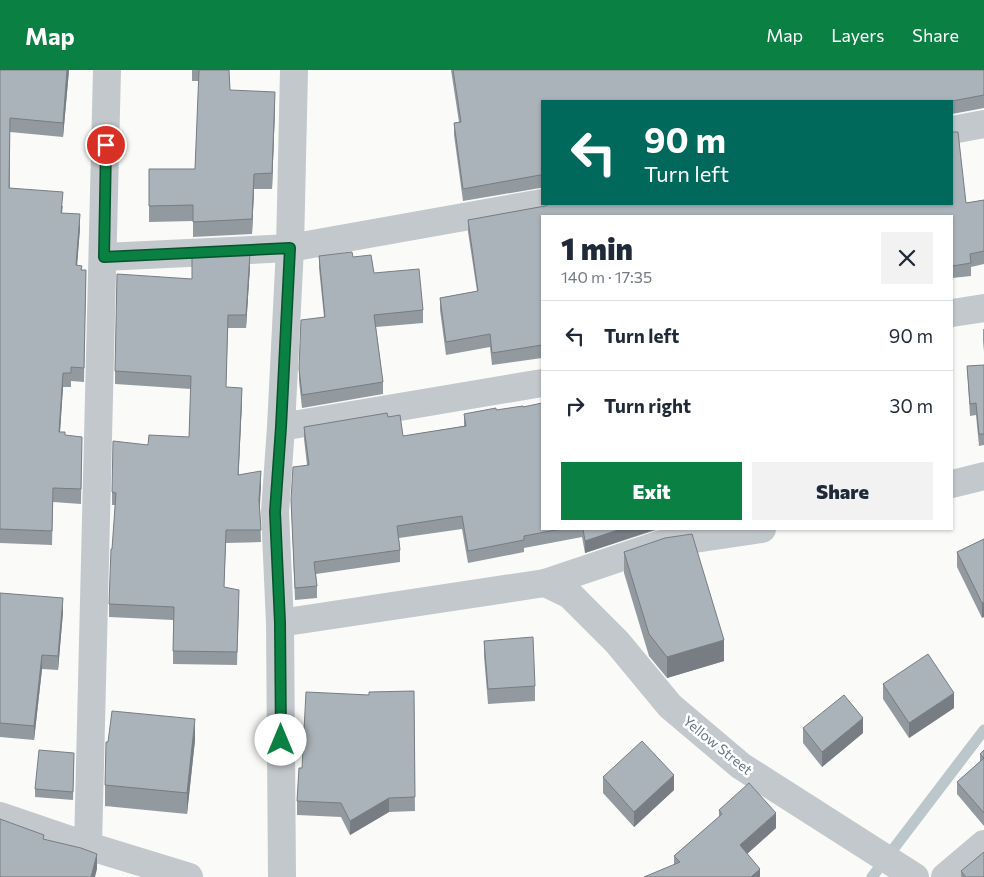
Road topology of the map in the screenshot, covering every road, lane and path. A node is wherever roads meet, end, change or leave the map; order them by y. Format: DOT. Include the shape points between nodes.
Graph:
graph roads {
  1 [pos="107,70"];
  2 [pos="294,70"];
  3 [pos="984,124"];
  4 [pos="953,130"];
  5 [pos="541,203"];
  6 [pos="290,248"];
  7 [pos="104,257"];
  8 [pos="984,308"];
  9 [pos="953,313"];
  10 [pos="541,383"];
  11 [pos="281,427"];
  12 [pos="984,476"];
  13 [pos="953,484"];
  14 [pos="755,530"];
  15 [pos="545,583"];
  16 [pos="280,623"];
  17 [pos="0,816"];
  18 [pos="984,844"];
  19 [pos="88,846"];
  20 [pos="189,877"];
  21 [pos="282,877"];
  22 [pos="915,877"];
  23 [pos="945,877"];
  1 -- 7 [label="street"];
  2 -- 6 [label="street"];
  3 -- 4 [label="street"];
  5 -- 6 [label="street"];
  6 -- 7 [label="street"];
  6 -- 11 [label="street"];
  7 -- 19 [label="street"];
  8 -- 9 [label="street"];
  10 -- 11 [label="street"];
  11 -- 16 [label="street" via="275,512"];
  12 -- 13 [label="street"];
  14 -- 15 [label="street" via="661,544"];
  15 -- 16 [label="street"];
  15 -- 22 [label="street, Yellow Street" via="570,595 617,642 670,706 741,766"];
  16 -- 21 [label="street"];
  17 -- 19 [label="street"];
  18 -- 23 [label="street"];
  19 -- 20 [label="street"];
}
